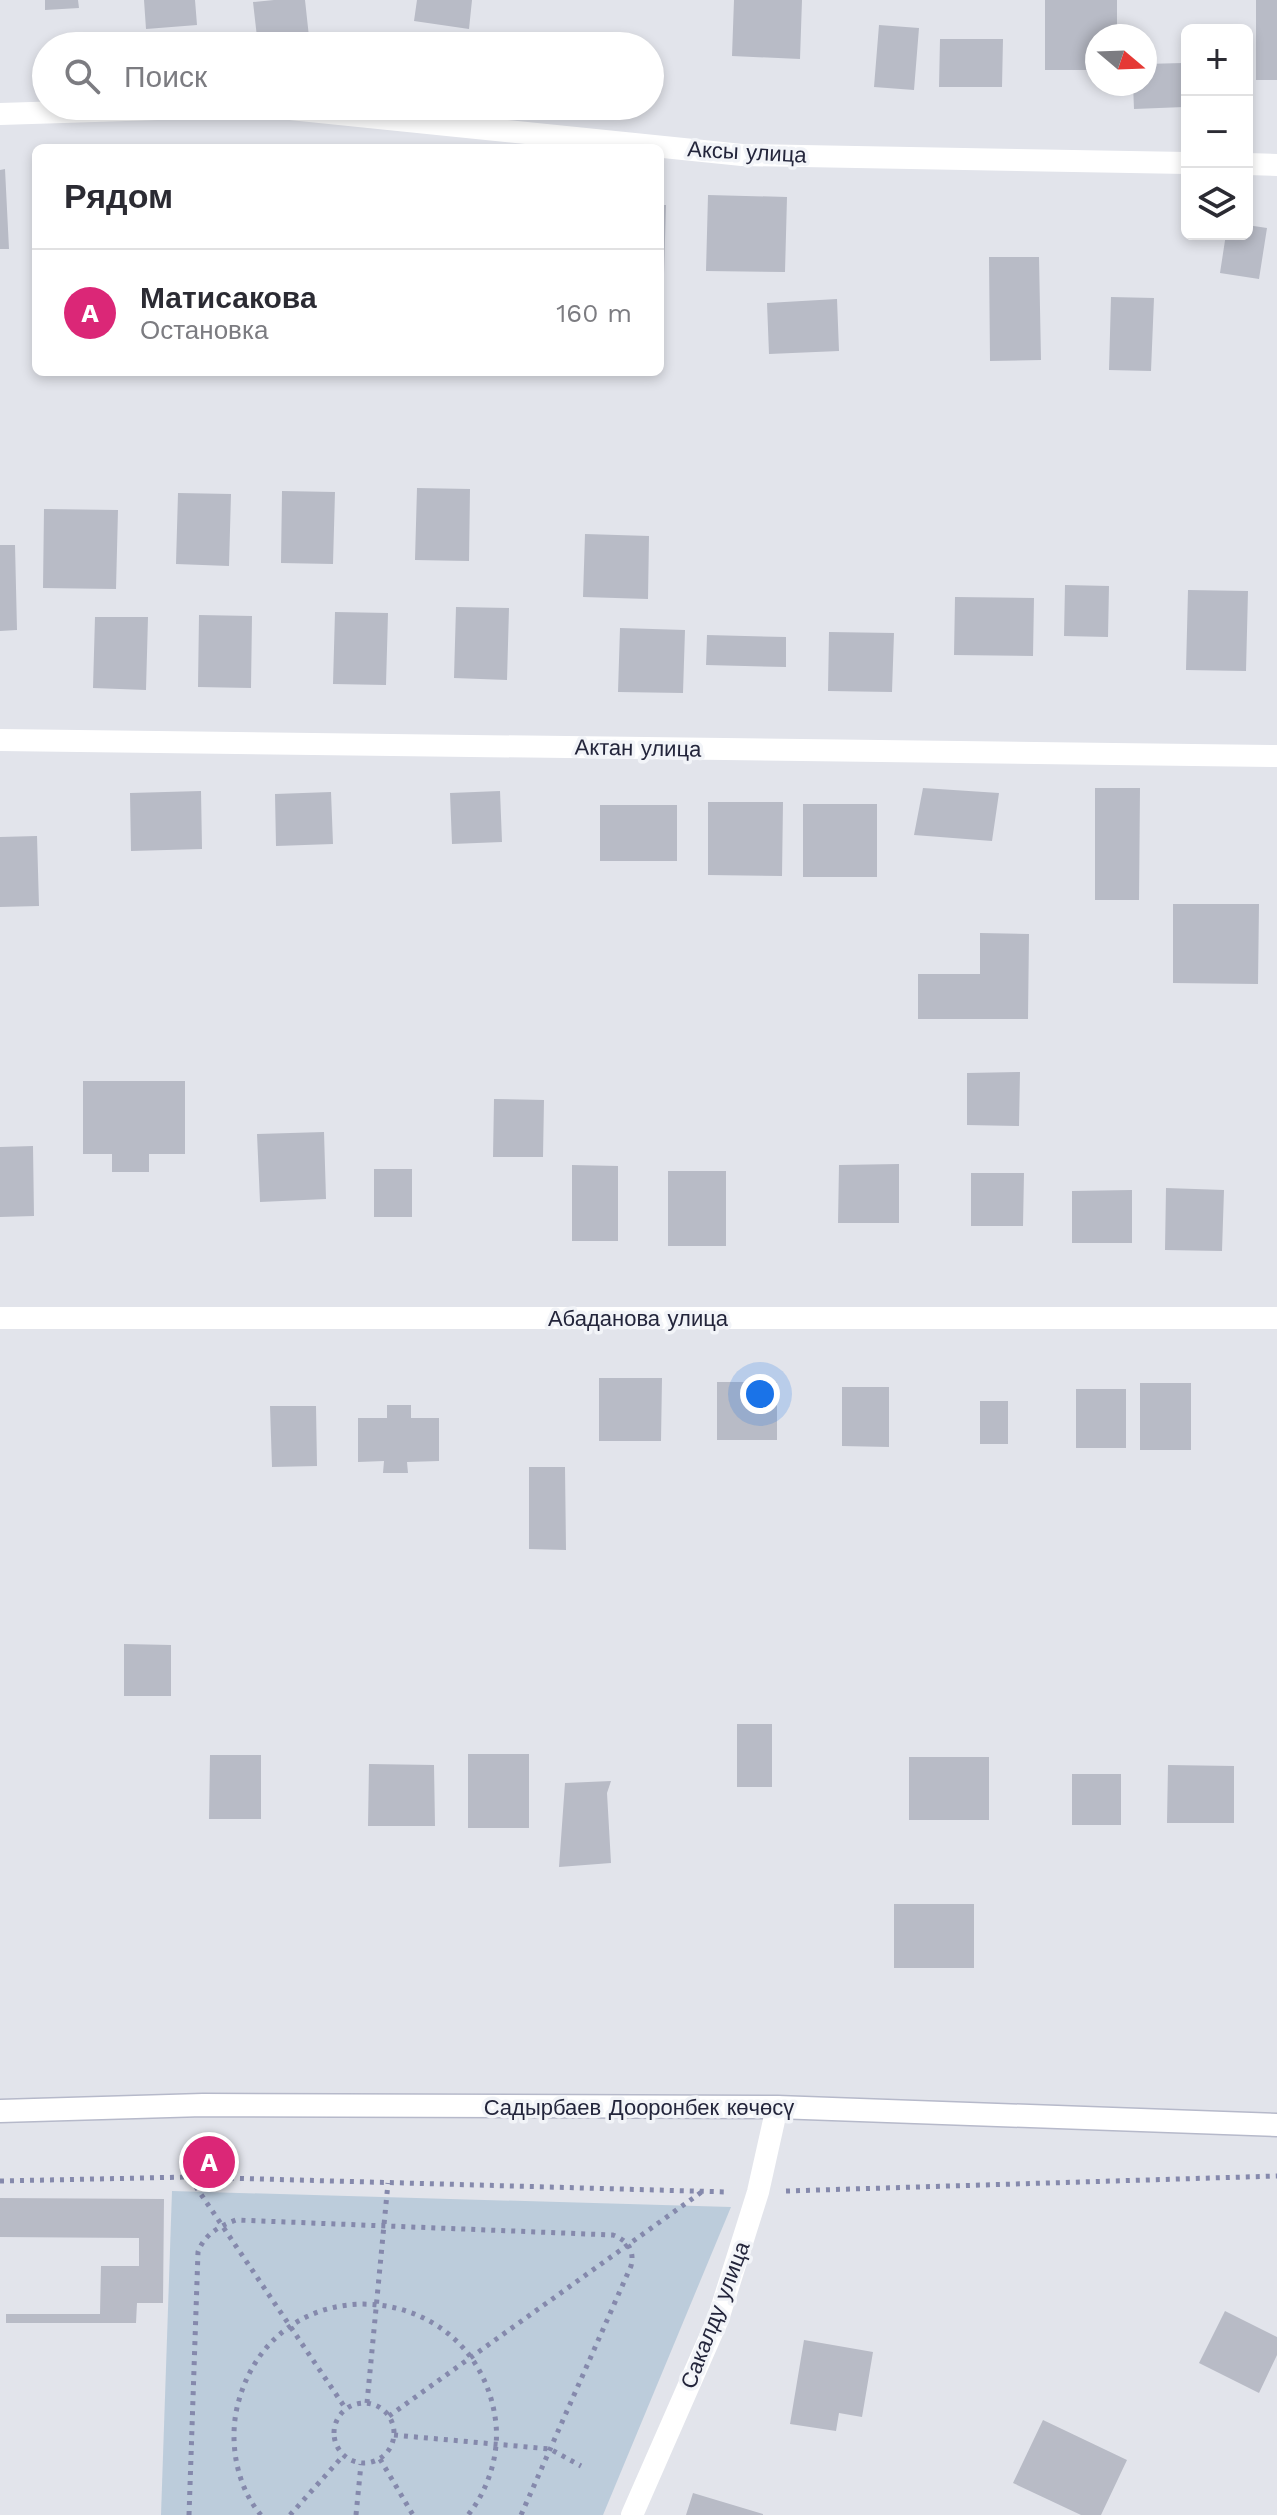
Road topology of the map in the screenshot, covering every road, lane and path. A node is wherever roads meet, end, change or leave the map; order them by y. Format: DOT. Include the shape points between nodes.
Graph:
graph roads {
  1 [pos="32,113"];
  2 [pos="0,114"];
  3 [pos="398,120"];
  4 [pos="634,144"];
  5 [pos="664,147"];
  6 [pos="1181,163"];
  7 [pos="1253,164"];
  8 [pos="1277,165"];
  9 [pos="0,740"];
  10 [pos="1277,756"];
  11 [pos="0,1318"];
  12 [pos="1277,1318"];
  13 [pos="777,2107"];
  14 [pos="0,2111"];
  15 [pos="1277,2125"];
  16 [pos="1277,2176"];
  17 [pos="189,2177"];
  18 [pos="0,2181"];
  19 [pos="388,2183"];
  20 [pos="703,2191"];
  21 [pos="758,2192"];
  22 [pos="223,2226"];
  23 [pos="384,2227"];
  24 [pos="628,2245"];
  25 [pos="376,2304"];
  26 [pos="290,2326"];
  27 [pos="471,2357"];
  28 [pos="367,2403"];
  29 [pos="346,2409"];
  30 [pos="389,2416"];
  31 [pos="394,2435"];
  32 [pos="496,2445"];
  33 [pos="550,2449"];
  34 [pos="343,2456"];
  35 [pos="380,2459"];
  36 [pos="361,2464"];
  37 [pos="581,2466"];
  38 [pos="189,2515"];
  39 [pos="261,2515"];
  40 [pos="290,2515"];
  41 [pos="356,2515"];
  42 [pos="413,2515"];
  43 [pos="468,2515"];
  44 [pos="521,2515"];
  45 [pos="632,2515"];
  1 -- 2 [label="street"];
  3 -- 4 [label="street, Аксы улица"];
  5 -- 6 [label="street, Аксы улица" via="742,155"];
  7 -- 8 [label="street"];
  9 -- 10 [label="street, Актан улица"];
  11 -- 12 [label="street, Абаданова улица"];
  13 -- 14 [label="street, Садырбаев Дооронбек көчөсү" via="203,2105"];
  13 -- 15 [label="street, Садырбаев Дооронбек көчөсү"];
  13 -- 21 [label="street, Сакалду улица"];
  16 -- 21 [label="path"];
  17 -- 18 [label="path"];
  17 -- 19 [label="path"];
  17 -- 22 [label="path"];
  19 -- 20 [label="path"];
  19 -- 23 [label="path"];
  20 -- 21 [label="path"];
  20 -- 24 [label="path"];
  21 -- 45 [label="street, Сакалду улица" via="718,2319"];
  22 -- 23 [label="path" via="236,2220"];
  22 -- 26 [label="path"];
  22 -- 38 [label="path" via="208,2235 198,2252"];
  23 -- 24 [label="path" via="605,2233"];
  23 -- 25 [label="path"];
  24 -- 27 [label="path"];
  24 -- 33 [label="path" via="631,2266"];
  25 -- 26 [label="path" via="336,2306"];
  25 -- 27 [label="path" via="412,2311 435,2323"];
  25 -- 28 [label="path"];
  26 -- 29 [label="path"];
  26 -- 39 [label="path" via="254,2364 235,2412 236,2463"];
  27 -- 30 [label="path"];
  27 -- 32 [label="path" via="494,2405"];
  28 -- 29 [label="path"];
  28 -- 30 [label="path"];
  29 -- 34 [label="path" via="334,2428"];
  30 -- 31 [label="path"];
  31 -- 32 [label="path"];
  31 -- 35 [label="path" via="390,2450"];
  32 -- 33 [label="path"];
  32 -- 43 [label="path" via="488,2482"];
  33 -- 37 [label="path"];
  33 -- 44 [label="path"];
  34 -- 36 [label="path"];
  34 -- 40 [label="path"];
  35 -- 36 [label="path"];
  35 -- 42 [label="path"];
  36 -- 41 [label="path"];
}
